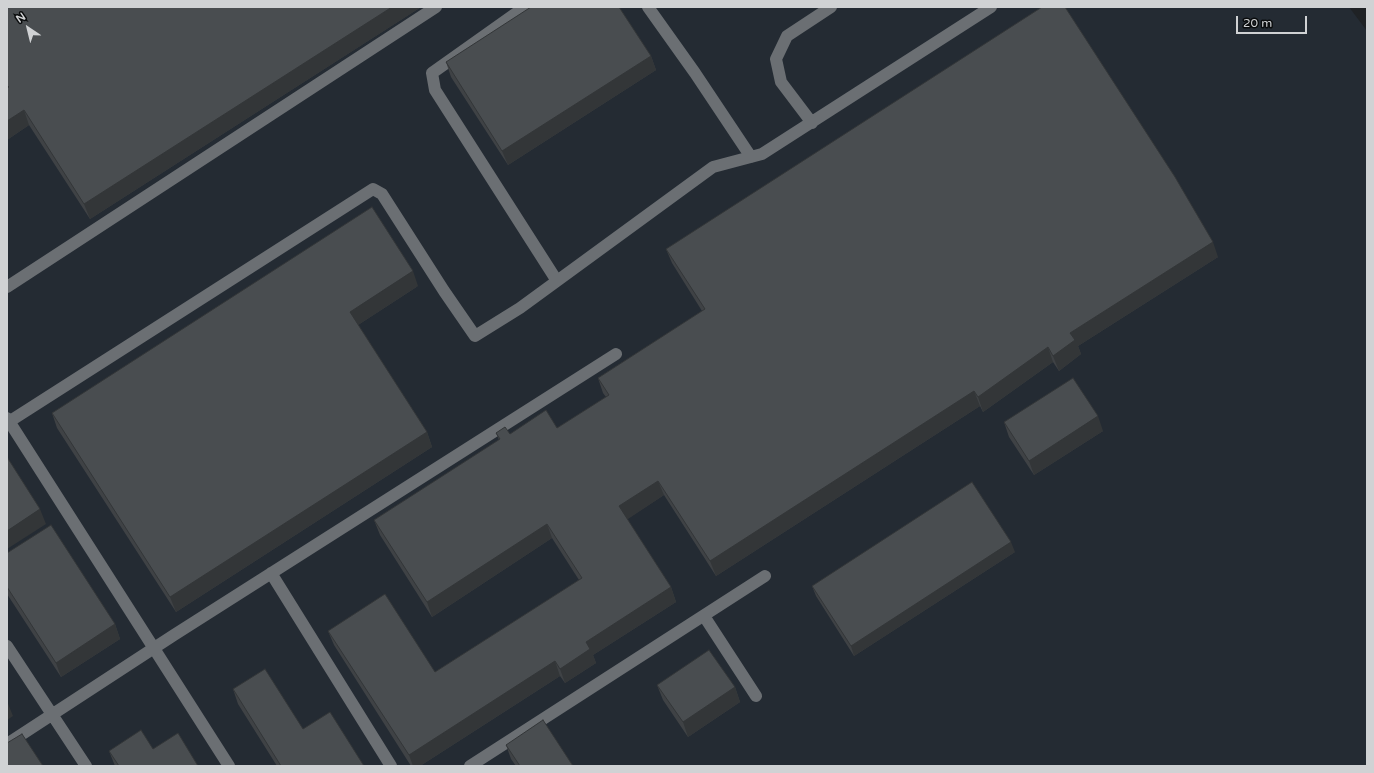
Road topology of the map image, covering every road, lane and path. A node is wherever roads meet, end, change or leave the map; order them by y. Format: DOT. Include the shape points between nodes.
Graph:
graph roads {
  1 [pos="436,7"];
  2 [pos="525,7"];
  3 [pos="648,7"];
  4 [pos="831,7"];
  5 [pos="991,7"];
  6 [pos="812,123"];
  7 [pos="751,157"];
  8 [pos="557,280"];
  9 [pos="7,287"];
  10 [pos="616,354"];
  11 [pos="8,421"];
  12 [pos="270,573"];
  13 [pos="765,576"];
  14 [pos="704,616"];
  15 [pos="7,646"];
  16 [pos="154,648"];
  17 [pos="756,696"];
  18 [pos="52,715"];
  19 [pos="7,744"];
  20 [pos="86,766"];
  21 [pos="229,766"];
  22 [pos="391,766"];
  23 [pos="470,766"];
  1 -- 9 [label="lane"];
  2 -- 8 [label="lane" via="432,73 435,90"];
  3 -- 7 [label="lane" via="696,73"];
  4 -- 6 [label="lane" via="787,36 776,59 781,82"];
  5 -- 6 [label="lane"];
  6 -- 7 [label="lane" via="762,154"];
  7 -- 8 [label="lane" via="713,167"];
  8 -- 11 [label="lane" via="520,308 475,336 382,194 373,189"];
  10 -- 12 [label="lane"];
  11 -- 16 [label="lane"];
  12 -- 16 [label="lane"];
  12 -- 22 [label="lane"];
  13 -- 14 [label="lane"];
  14 -- 17 [label="lane"];
  14 -- 23 [label="lane"];
  15 -- 18 [label="lane"];
  16 -- 18 [label="lane"];
  16 -- 21 [label="lane"];
  18 -- 19 [label="lane"];
  18 -- 20 [label="lane"];
}
